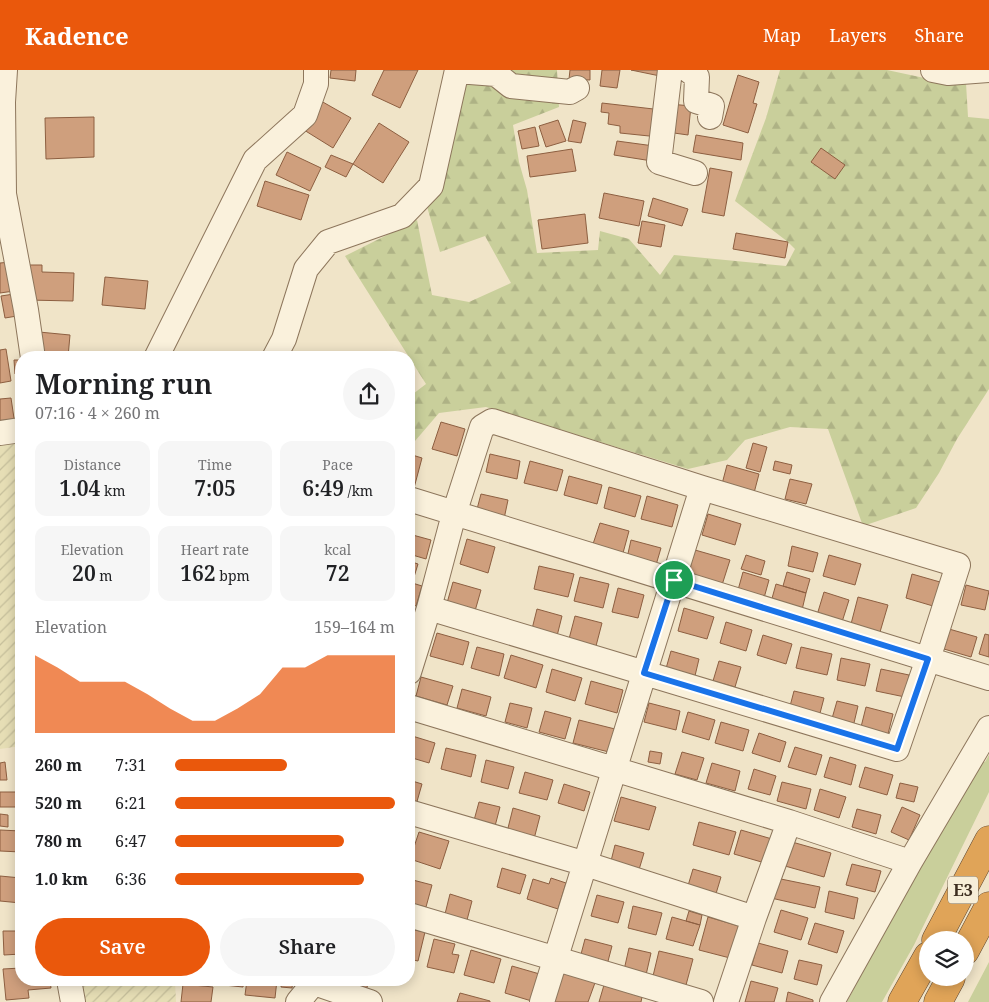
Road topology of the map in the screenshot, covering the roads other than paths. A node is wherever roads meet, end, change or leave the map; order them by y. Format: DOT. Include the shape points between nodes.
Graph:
graph roads {
  1 [pos="5,70"];
  2 [pos="316,70"];
  3 [pos="670,70"];
  4 [pos="688,70"];
  5 [pos="932,70"];
  6 [pos="989,70"];
  7 [pos="457,71"];
  8 [pos="577,88"];
  9 [pos="710,117"];
  10 [pos="695,173"];
  11 [pos="32,351"];
  12 [pos="160,351"];
  13 [pos="278,351"];
  14 [pos="15,431"];
  15 [pos="0,433"];
  16 [pos="702,488"];
  17 [pos="415,501"];
  18 [pos="454,514"];
  19 [pos="674,580"];
  20 [pos="429,608"];
  21 [pos="415,653"];
  22 [pos="928,659"];
  23 [pos="644,673"];
  24 [pos="989,678"];
  25 [pos="415,709"];
  26 [pos="989,728"];
  27 [pos="614,769"];
  28 [pos="415,814"];
  29 [pos="789,822"];
  30 [pos="989,840"];
  31 [pos="910,862"];
  32 [pos="586,864"];
  33 [pos="989,906"];
  34 [pos="415,916"];
  35 [pos="754,918"];
  36 [pos="941,931"];
  37 [pos="974,934"];
  38 [pos="556,957"];
  39 [pos="919,972"];
  40 [pos="70,986"];
  41 [pos="312,986"];
  42 [pos="326,986"];
  43 [pos="947,986"];
  44 [pos="73,1002"];
  45 [pos="298,1002"];
  46 [pos="370,1002"];
  47 [pos="542,1002"];
  48 [pos="701,1002"];
  49 [pos="726,1002"];
  50 [pos="832,1002"];
  51 [pos="902,1002"];
  52 [pos="938,1002"];
  1 -- 11 [label="street" via="4,194"];
  2 -- 12 [label="street" via="316,84 305,115 255,160"];
  3 -- 10 [label="street" via="659,162"];
  4 -- 9 [label="street" via="697,77 696,101 712,106"];
  5 -- 6 [label="street" via="948,73"];
  7 -- 8 [label="street" via="496,74 511,86 570,92"];
  7 -- 13 [label="street" via="431,186 402,216 328,242 306,269"];
  14 -- 15 [label="street"];
  16 -- 18 [label="street" via="492,421 482,426"];
  16 -- 19 [label="street"];
  16 -- 22 [label="street" via="958,565"];
  17 -- 18 [label="street"];
  18 -- 19 [label="street"];
  18 -- 20 [label="street"];
  19 -- 22 [label="street"];
  19 -- 23 [label="street"];
  20 -- 21 [label="street"];
  20 -- 23 [label="street"];
  22 -- 23 [label="street" via="897,749"];
  22 -- 24 [label="street"];
  23 -- 27 [label="street"];
  25 -- 27 [label="street"];
  26 -- 31 [label="street"];
  27 -- 29 [label="street"];
  27 -- 32 [label="street"];
  28 -- 32 [label="street"];
  29 -- 31 [label="street"];
  29 -- 35 [label="street"];
  30 -- 36 [label="highway, E3"];
  31 -- 50 [label="street"];
  32 -- 35 [label="street"];
  32 -- 38 [label="street"];
  33 -- 37 [label="highway, E3"];
  34 -- 38 [label="street"];
  35 -- 49 [label="street"];
  38 -- 47 [label="street"];
  38 -- 48 [label="street"];
  39 -- 51 [label="highway"];
  40 -- 44 [label="street"];
  41 -- 45 [label="street"];
  42 -- 46 [label="street"];
  43 -- 52 [label="highway"];
}
